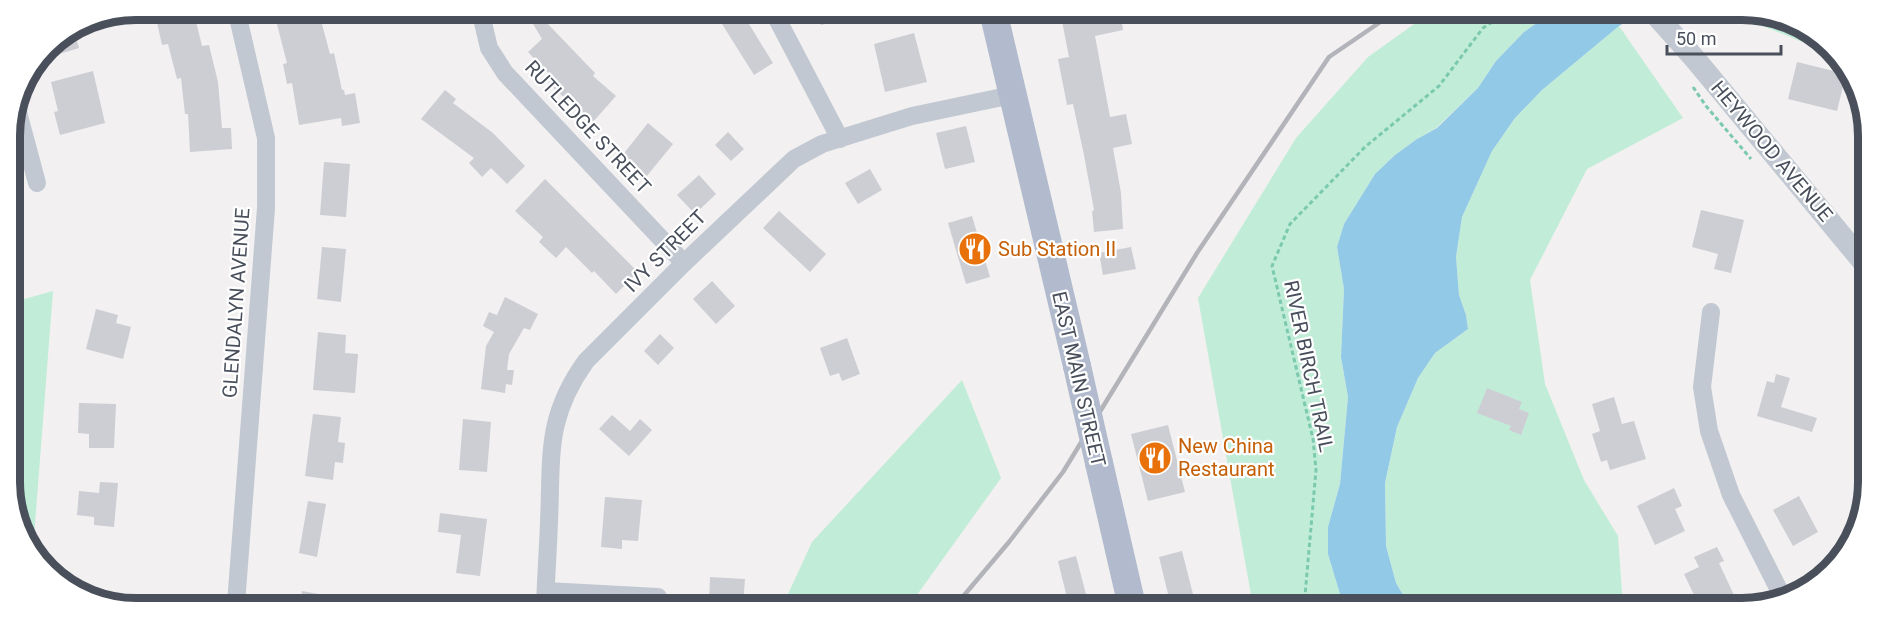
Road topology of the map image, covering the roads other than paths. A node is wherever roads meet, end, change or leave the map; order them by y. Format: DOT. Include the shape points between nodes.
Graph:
graph roads {
  1 [pos="239,20"];
  2 [pos="482,20"];
  3 [pos="778,20"];
  4 [pos="995,20"];
  5 [pos="1660,20"];
  6 [pos="1012,95"];
  7 [pos="21,122"];
  8 [pos="840,139"];
  9 [pos="37,183"];
  10 [pos="1858,256"];
  11 [pos="684,263"];
  12 [pos="1711,312"];
  13 [pos="1779,591"];
  14 [pos="658,597"];
  15 [pos="1130,597"];
  16 [pos="236,598"];
  17 [pos="546,598"];
  18 [pos="577,598"];
  1 -- 16 [label="street, GLENDALYN AVENUE" via="266,138 267,167"];
  2 -- 11 [label="street, RUTLEDGE STREET" via="489,48 505,74"];
  3 -- 8 [label="street"];
  4 -- 6 [label="main road, EAST MAIN STREET"];
  5 -- 10 [label="street, HEYWOOD AVENUE"];
  6 -- 8 [label="street, IVY STREET" via="912,116"];
  6 -- 15 [label="main road, EAST MAIN STREET, bridge"];
  7 -- 9 [label="street"];
  8 -- 11 [label="street, IVY STREET" via="808,151 781,170"];
  11 -- 17 [label="street, IVY STREET" via="586,361 563,399 552,442"];
  12 -- 13 [label="street" via="1702,387 1709,431 1731,495"];
  14 -- 18 [label="street"];
}
